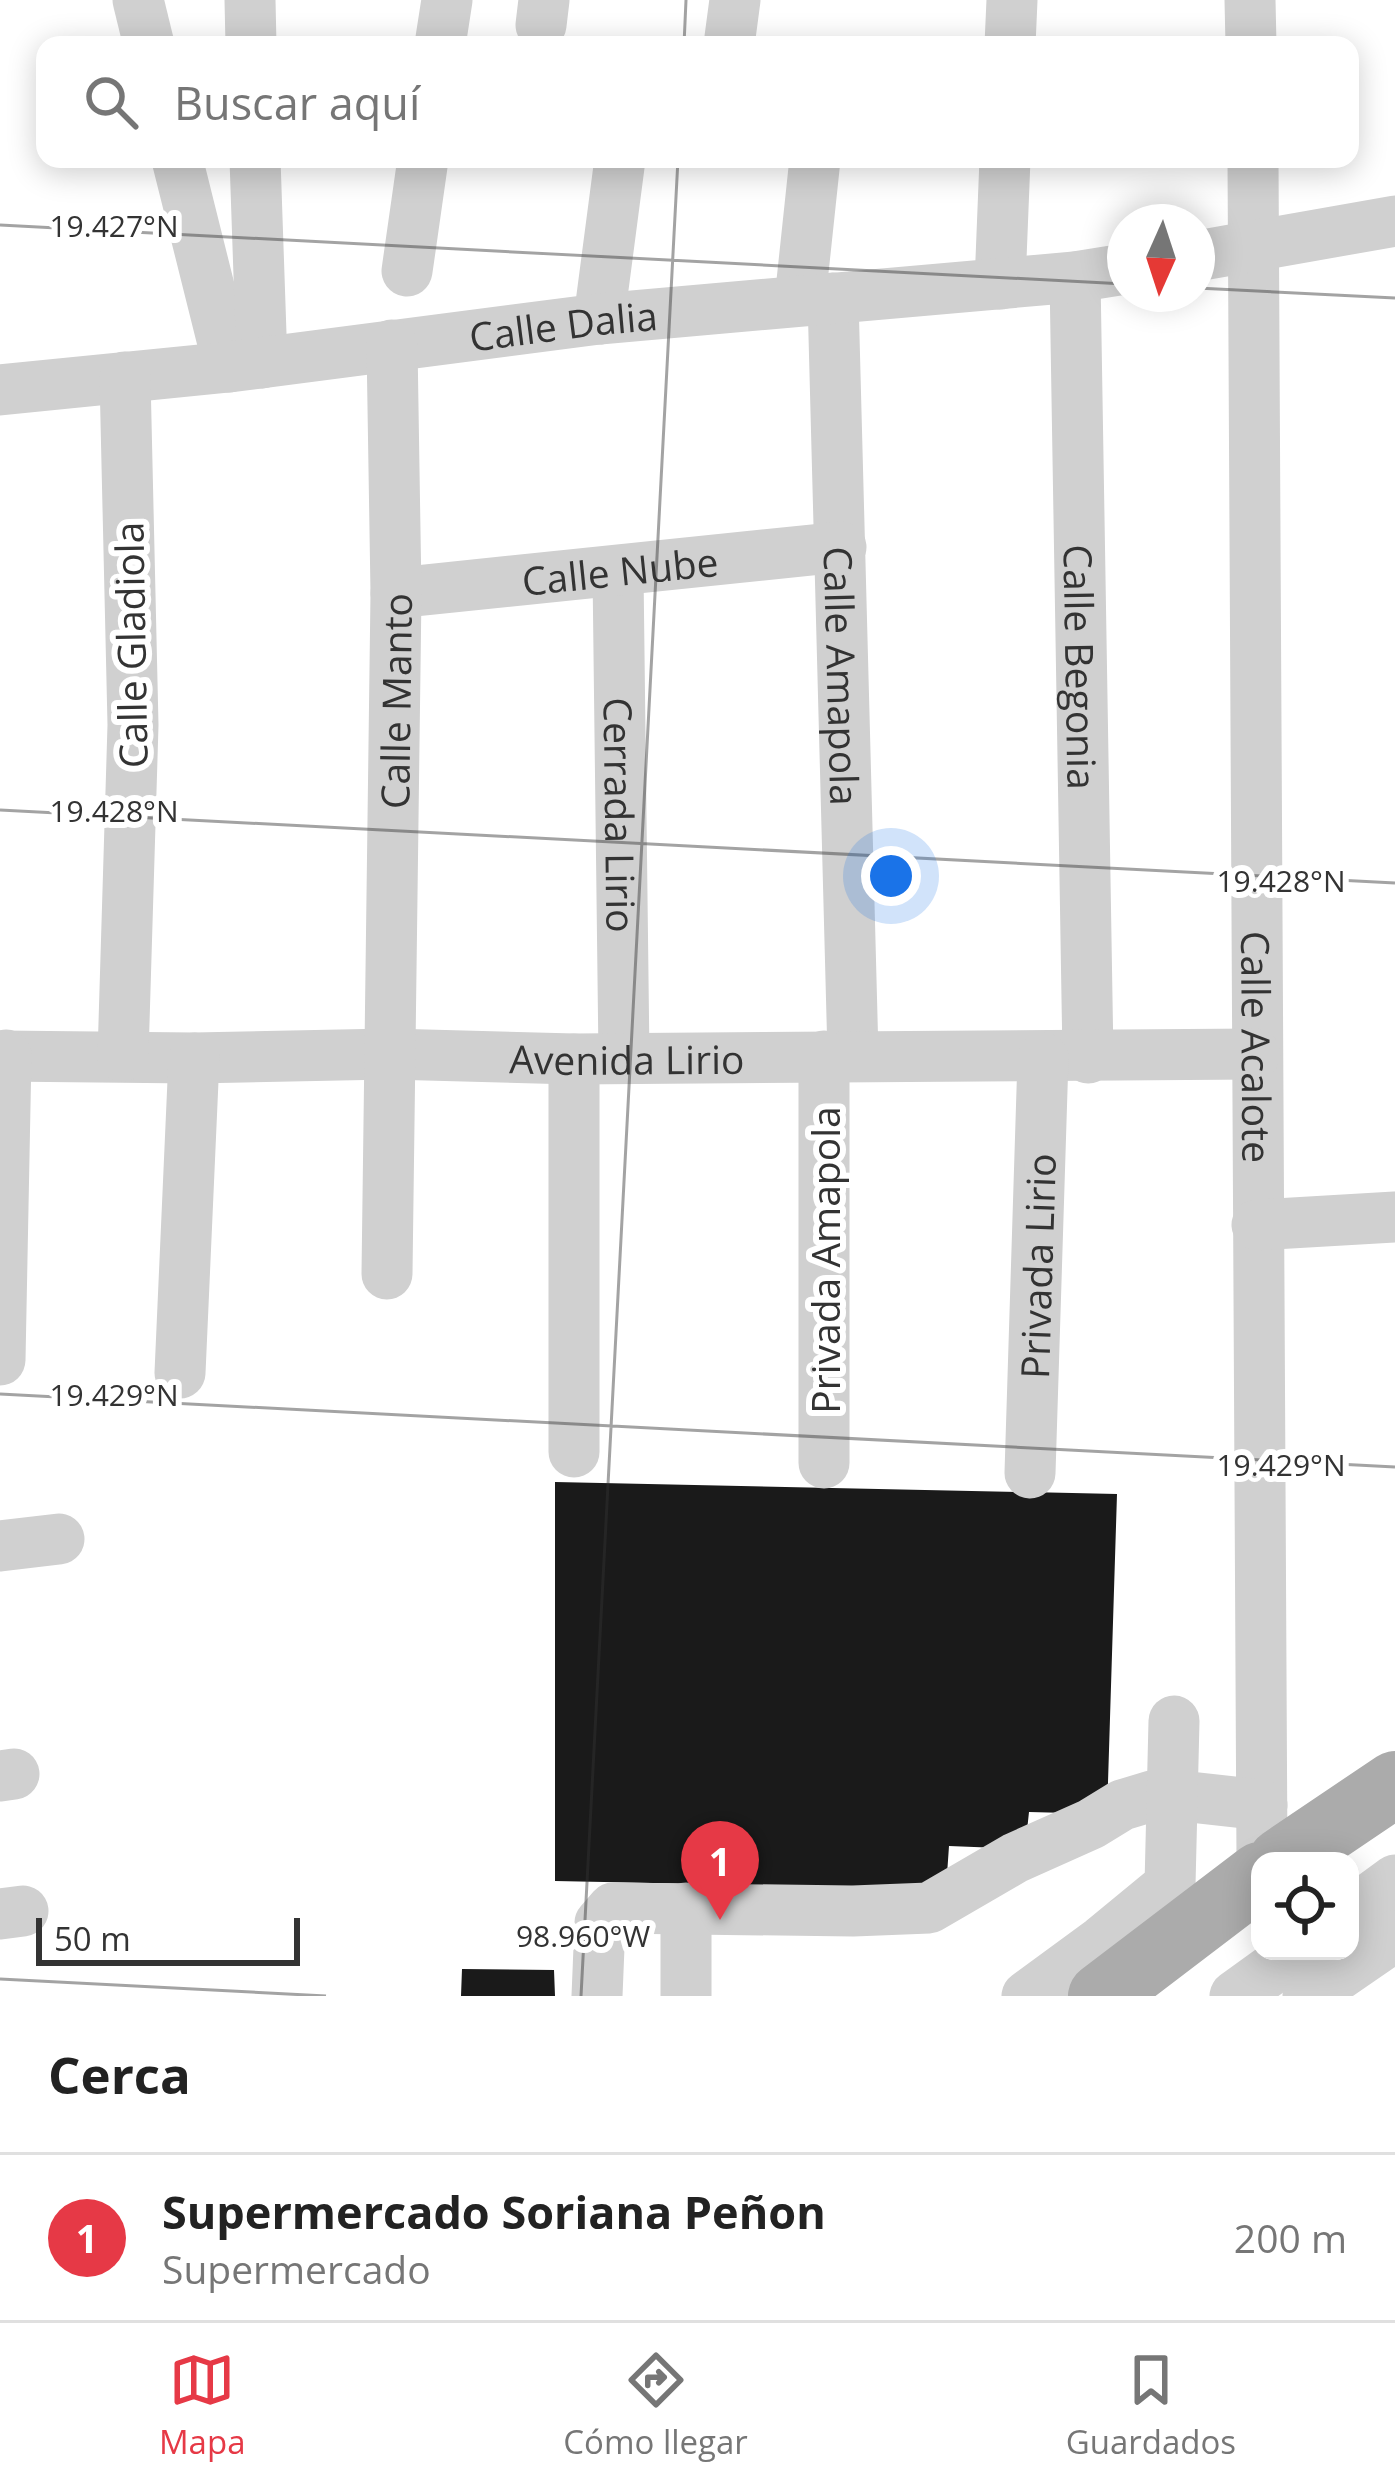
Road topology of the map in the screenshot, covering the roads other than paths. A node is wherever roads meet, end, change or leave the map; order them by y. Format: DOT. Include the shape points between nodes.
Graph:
graph roads {
  1 [pos="138,0"];
  2 [pos="250,0"];
  3 [pos="447,0"];
  4 [pos="735,0"];
  5 [pos="1012,0"];
  6 [pos="1250,0"];
  7 [pos="147,36"];
  8 [pos="251,36"];
  9 [pos="441,36"];
  10 [pos="730,36"];
  11 [pos="1010,36"];
  12 [pos="1251,36"];
  13 [pos="180,168"];
  14 [pos="255,168"];
  15 [pos="422,168"];
  16 [pos="619,168"];
  17 [pos="814,168"];
  18 [pos="1005,168"];
  19 [pos="1253,168"];
  20 [pos="1395,221"];
  21 [pos="1254,247"];
  22 [pos="1215,253"];
  23 [pos="407,271"];
  24 [pos="1107,271"];
  25 [pos="1075,277"];
  26 [pos="1000,284"];
  27 [pos="817,299"];
  28 [pos="599,320"];
  29 [pos="392,345"];
  30 [pos="245,364"];
  31 [pos="125,377"];
  32 [pos="0,390"];
  33 [pos="841,547"];
  34 [pos="618,572"];
  35 [pos="397,593"];
  36 [pos="389,1054"];
  37 [pos="1256,1054"];
  38 [pos="3,1055"];
  39 [pos="123,1056"];
  40 [pos="839,1056"];
  41 [pos="194,1058"];
  42 [pos="1066,1058"];
  43 [pos="599,1059"];
  44 [pos="1395,1217"];
  45 [pos="1257,1225"];
  46 [pos="387,1274"];
  47 [pos="0,1360"];
  48 [pos="180,1373"];
  49 [pos="574,1452"];
  50 [pos="824,1463"];
  51 [pos="1030,1473"];
  52 [pos="59,1539"];
  53 [pos="0,1546"];
  54 [pos="1174,1720"];
  55 [pos="1395,1784"];
  56 [pos="1172,1795"];
  57 [pos="1271,1833"];
  58 [pos="1395,1880"];
  59 [pos="1251,1882"];
  60 [pos="1359,1906"];
  61 [pos="686,1909"];
  62 [pos="1395,1936"];
  63 [pos="1285,1960"];
  64 [pos="598,1996"];
  65 [pos="686,1996"];
  66 [pos="1027,1996"];
  67 [pos="1101,1996"];
  68 [pos="1235,1996"];
  69 [pos="1308,1996"];
  1 -- 7 [label="street"];
  2 -- 8 [label="street"];
  3 -- 9 [label="street"];
  4 -- 10 [label="street"];
  5 -- 11 [label="street"];
  6 -- 12 [label="street"];
  13 -- 30 [label="street"];
  14 -- 30 [label="street"];
  15 -- 23 [label="street"];
  16 -- 28 [label="street"];
  17 -- 27 [label="street"];
  18 -- 26 [label="street"];
  19 -- 21 [label="street, Calle Acalote"];
  20 -- 21 [label="street"];
  21 -- 22 [label="street"];
  21 -- 37 [label="street, Calle Acalote"];
  24 -- 25 [label="street, Calle Dalia"];
  25 -- 26 [label="street, Calle Dalia"];
  25 -- 42 [label="street, Calle Begonia"];
  26 -- 27 [label="street, Calle Dalia"];
  27 -- 28 [label="street, Calle Dalia"];
  27 -- 33 [label="street, Calle Amapola"];
  28 -- 29 [label="street, Calle Dalia"];
  29 -- 30 [label="street, Calle Dalia"];
  29 -- 35 [label="street, Calle Manto"];
  30 -- 31 [label="street, Calle Dalia"];
  31 -- 32 [label="street, Calle Dalia"];
  31 -- 39 [label="street, Calle Gladiola" via="133,725"];
  33 -- 34 [label="street, Calle Nube"];
  33 -- 40 [label="street, Calle Amapola"];
  34 -- 35 [label="street, Calle Nube"];
  34 -- 43 [label="street, Cerrada Lirio"];
  35 -- 36 [label="street, Calle Manto"];
  36 -- 41 [label="street, Avenida Lirio"];
  36 -- 43 [label="street, Avenida Lirio"];
  36 -- 46 [label="street, Calle Manto"];
  37 -- 42 [label="street, Avenida Lirio"];
  37 -- 45 [label="street, Calle Acalote"];
  38 -- 39 [label="street, Avenida Lirio"];
  38 -- 47 [label="street"];
  39 -- 41 [label="street, Avenida Lirio"];
  40 -- 42 [label="street, Avenida Lirio"];
  40 -- 43 [label="street, Avenida Lirio"];
  40 -- 50 [label="street, Privada Amapola"];
  41 -- 48 [label="street"];
  42 -- 51 [label="street, Privada Lirio"];
  43 -- 49 [label="street, Cerrada Lirio"];
  44 -- 45 [label="street"];
  45 -- 57 [label="street, Calle Acalote"];
  52 -- 53 [label="street"];
  54 -- 56 [label="street"];
  55 -- 57 [label="main road"];
  56 -- 57 [label="street"];
  56 -- 61 [label="street" via="1122,1805 929,1908"];
  56 -- 66 [label="street" via="1170,1885"];
  58 -- 60 [label="street"];
  59 -- 67 [label="main road"];
  61 -- 64 [label="street" via="604,1913"];
  61 -- 65 [label="street"];
  62 -- 69 [label="street"];
  63 -- 68 [label="street"];
}
